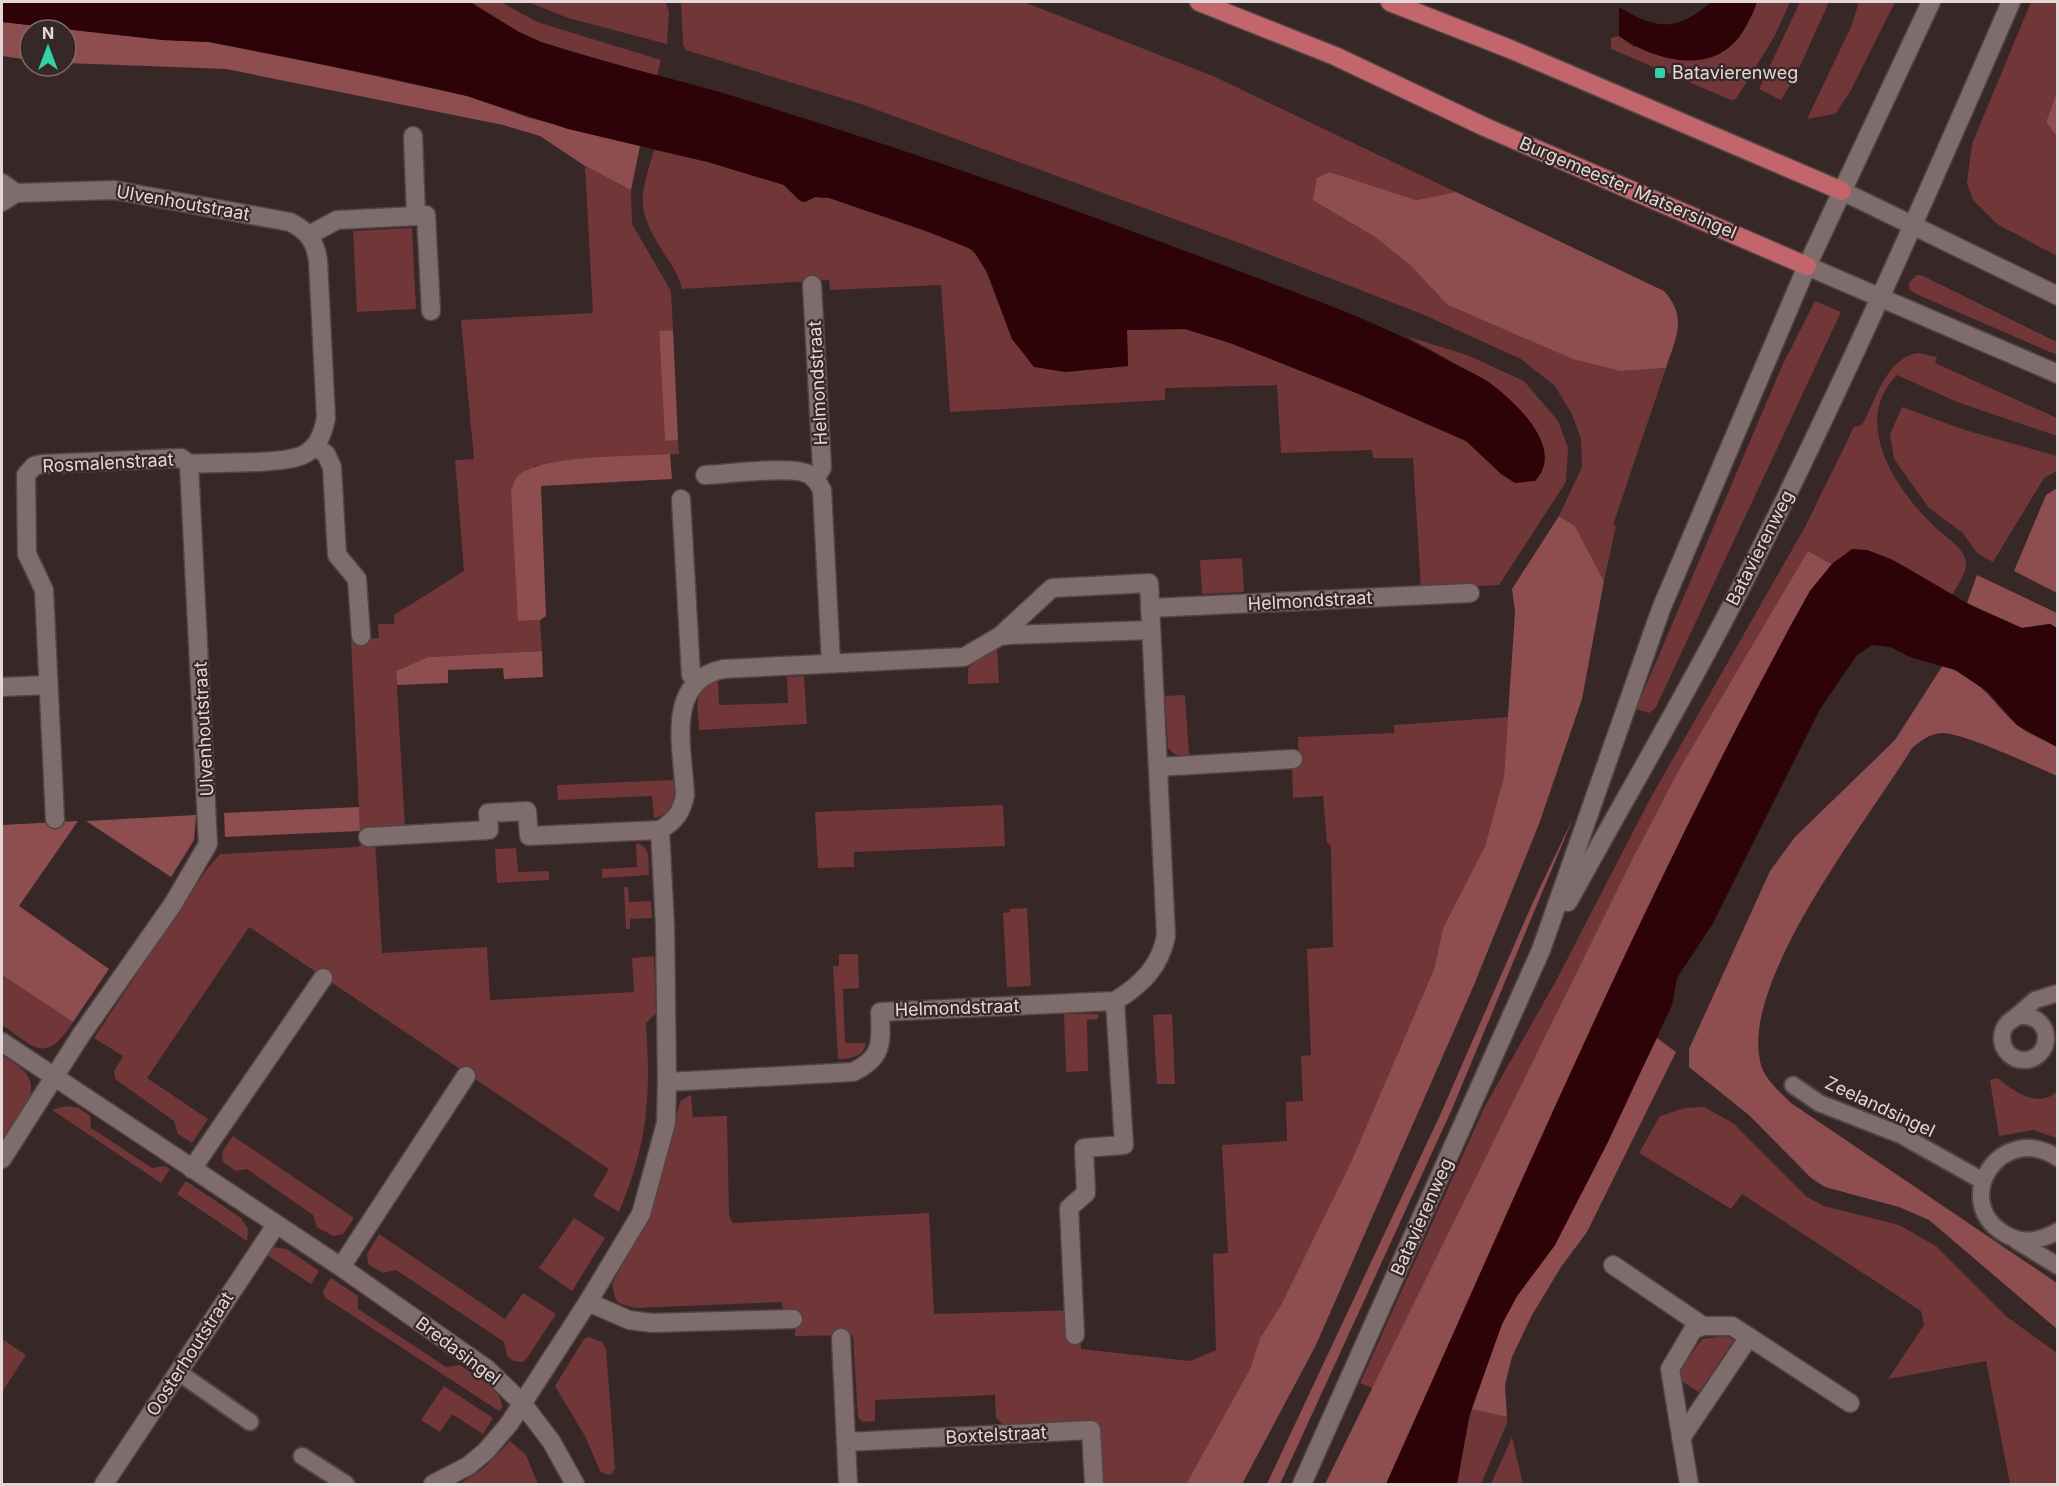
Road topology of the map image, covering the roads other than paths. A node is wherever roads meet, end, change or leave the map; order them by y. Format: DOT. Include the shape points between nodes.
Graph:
graph roads {
  1 [pos="1199,2"];
  2 [pos="1390,2"];
  3 [pos="1931,2"];
  4 [pos="2011,2"];
  5 [pos="413,136"];
  6 [pos="1842,191"];
  7 [pos="6,193"];
  8 [pos="416,216"];
  9 [pos="1914,225"];
  10 [pos="309,235"];
  11 [pos="1807,266"];
  12 [pos="812,285"];
  13 [pos="2058,296"];
  14 [pos="1882,297"];
  15 [pos="431,310"];
  16 [pos="2058,374"];
  17 [pos="315,446"];
  18 [pos="189,464"];
  19 [pos="705,475"];
  20 [pos="815,478"];
  21 [pos="681,499"];
  22 [pos="1470,594"];
  23 [pos="1150,608"];
  24 [pos="1151,630"];
  25 [pos="361,636"];
  26 [pos="1000,636"];
  27 [pos="831,663"];
  28 [pos="696,681"];
  29 [pos="48,685"];
  30 [pos="2,687"];
  31 [pos="1293,759"];
  32 [pos="1158,766"];
  33 [pos="55,819"];
  34 [pos="660,830"];
  35 [pos="368,837"];
  36 [pos="1541,950"];
  37 [pos="323,978"];
  38 [pos="2058,993"];
  39 [pos="1115,1001"];
  40 [pos="2009,1023"];
  41 [pos="2058,1032"];
  42 [pos="2,1042"];
  43 [pos="2045,1046"];
  44 [pos="466,1076"];
  45 [pos="54,1078"];
  46 [pos="667,1082"];
  47 [pos="1793,1086"];
  48 [pos="2058,1158"];
  49 [pos="2,1159"];
  50 [pos="192,1169"];
  51 [pos="1983,1181"];
  52 [pos="276,1224"];
  53 [pos="2058,1231"];
  54 [pos="2013,1238"];
  55 [pos="1613,1265"];
  56 [pos="2058,1266"];
  57 [pos="341,1267"];
  58 [pos="588,1302"];
  59 [pos="793,1319"];
  60 [pos="1703,1326"];
  61 [pos="1075,1335"];
  62 [pos="1749,1337"];
  63 [pos="841,1338"];
  64 [pos="178,1372"];
  65 [pos="522,1403"];
  66 [pos="1850,1403"];
  67 [pos="250,1422"];
  68 [pos="1682,1438"];
  69 [pos="846,1442"];
  70 [pos="302,1456"];
  71 [pos="1689,1484"];
  72 [pos="104,1485"];
  73 [pos="346,1485"];
  74 [pos="433,1485"];
  75 [pos="575,1485"];
  76 [pos="848,1485"];
  77 [pos="1094,1485"];
  78 [pos="1302,1485"];
  1 -- 11 [label="main road, Burgemeester Matsersingel" via="1335,56 1485,127"];
  2 -- 6 [label="main road"];
  3 -- 6 [label="street, Batavierenweg"];
  4 -- 9 [label="street, Batavierenweg"];
  5 -- 8 [label="street"];
  6 -- 9 [label="street"];
  6 -- 11 [label="street, Batavierenweg"];
  7 -- 10 [label="street, Ulvenhoutstraat" via="114,190 290,222"];
  8 -- 10 [label="street" via="337,220"];
  8 -- 15 [label="street" via="426,215"];
  9 -- 13 [label="street"];
  9 -- 14 [label="street, Batavierenweg"];
  10 -- 17 [label="street" via="318,260 326,418"];
  11 -- 14 [label="street, Burgemeester Matsersingel"];
  11 -- 36 [label="street, Batavierenweg" via="1661,609"];
  12 -- 20 [label="street, Helmondstraat" via="822,468"];
  14 -- 16 [label="street, Burgemeester Matsersingel"];
  14 -- 36 [label="street, Batavierenweg" via="1735,598"];
  17 -- 18 [label="street" via="287,459"];
  17 -- 25 [label="street" via="326,454 332,467 337,555 357,579"];
  18 -- 29 [label="street, Rosmalenstraat" via="181,458 42,464 29,470 25,482 27,554 44,590"];
  18 -- 45 [label="street, Ulvenhoutstraat" via="208,844 173,904"];
  19 -- 20 [label="street" via="790,471"];
  20 -- 27 [label="street, Helmondstraat" via="822,490"];
  21 -- 28 [label="street" via="691,675"];
  22 -- 23 [label="street, Helmondstraat"];
  23 -- 24 [label="street"];
  23 -- 26 [label="street" via="1149,583 1052,588"];
  24 -- 26 [label="street"];
  24 -- 32 [label="street"];
  26 -- 27 [label="street" via="963,657"];
  27 -- 28 [label="street" via="723,669 707,672"];
  28 -- 34 [label="street" via="687,693 681,717 685,795 682,809 673,822"];
  29 -- 30 [label="street"];
  29 -- 33 [label="street, Rosmalenstraat"];
  31 -- 32 [label="street"];
  32 -- 39 [label="street" via="1166,936 1156,965 1133,990"];
  34 -- 35 [label="street" via="529,836 527,811 488,813 489,830"];
  34 -- 46 [label="street"];
  36 -- 78 [label="street, Batavierenweg"];
  37 -- 50 [label="street"];
  38 -- 40 [label="lane" via="2035,1000"];
  39 -- 46 [label="street, Helmondstraat" via="880,1012 877,1054 868,1065 853,1072"];
  39 -- 61 [label="street" via="1124,1145 1084,1148 1086,1193 1069,1208"];
  40 -- 43 [label="lane" via="2021,1017 2036,1020 2045,1031"];
  40 -- 43 [label="lane" via="2003,1043 2015,1058 2029,1060"];
  41 -- 43 [label="lane"];
  42 -- 45 [label="street, Bredasingel"];
  44 -- 57 [label="street"];
  45 -- 49 [label="street, Ulvenhoutstraat"];
  45 -- 50 [label="street, Bredasingel"];
  46 -- 58 [label="street" via="666,1124 641,1214"];
  47 -- 51 [label="lane, Zeelandsingel" via="1819,1103 1901,1135"];
  48 -- 51 [label="lane" via="2032,1147 2016,1149 1990,1166"];
  50 -- 52 [label="street, Bredasingel"];
  51 -- 54 [label="lane" via="1984,1212 1993,1226"];
  52 -- 57 [label="street, Bredasingel"];
  52 -- 64 [label="street, Oosterhoutstraat"];
  53 -- 54 [label="lane" via="2028,1241"];
  54 -- 56 [label="lane"];
  55 -- 60 [label="street"];
  57 -- 65 [label="street, Bredasingel" via="487,1370"];
  58 -- 59 [label="street" via="629,1320 652,1323"];
  58 -- 65 [label="street"];
  60 -- 62 [label="street" via="1732,1326"];
  60 -- 68 [label="street" via="1693,1330 1670,1370"];
  62 -- 66 [label="street"];
  62 -- 68 [label="street"];
  63 -- 69 [label="street"];
  64 -- 67 [label="lane"];
  64 -- 72 [label="street, Oosterhoutstraat"];
  65 -- 74 [label="street" via="486,1451"];
  65 -- 75 [label="street, Bredasingel" via="551,1441"];
  68 -- 71 [label="street"];
  69 -- 76 [label="street"];
  69 -- 77 [label="street, Boxtelstraat" via="1091,1430"];
  70 -- 73 [label="lane"];
}
